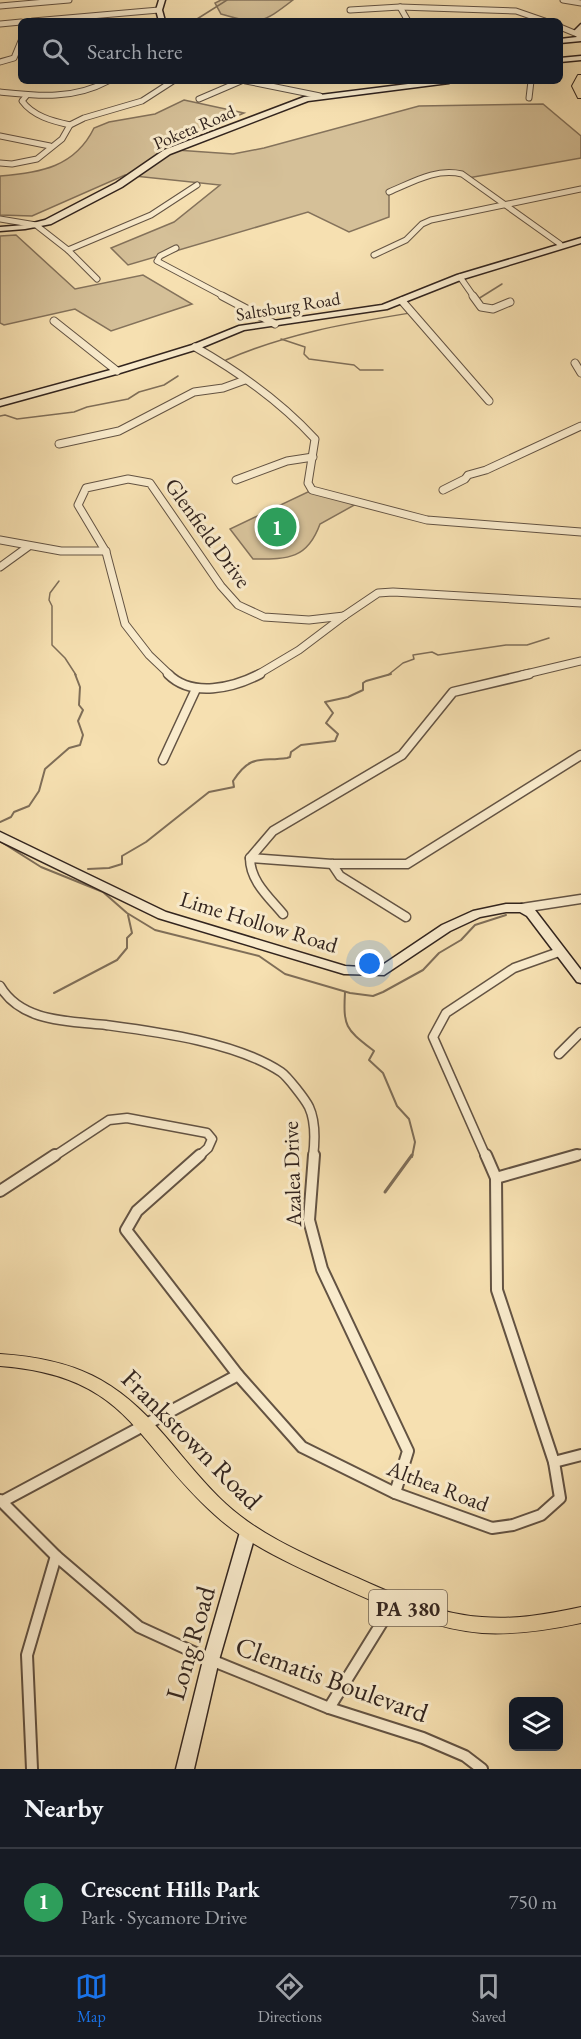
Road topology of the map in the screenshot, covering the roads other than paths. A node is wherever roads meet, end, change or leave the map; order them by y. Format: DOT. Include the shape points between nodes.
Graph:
graph roads {
  1 [pos="69,0"];
  2 [pos="162,0"];
  3 [pos="563,0"];
  4 [pos="581,3"];
  5 [pos="0,6"];
  6 [pos="400,7"];
  7 [pos="350,9"];
  8 [pos="159,10"];
  9 [pos="91,18"];
  10 [pos="161,18"];
  11 [pos="406,18"];
  12 [pos="537,18"];
  13 [pos="18,22"];
  14 [pos="0,24"];
  15 [pos="581,26"];
  16 [pos="563,28"];
  17 [pos="580,37"];
  18 [pos="563,40"];
  19 [pos="18,48"];
  20 [pos="581,57"];
  21 [pos="563,60"];
  22 [pos="0,62"];
  23 [pos="581,77"];
  24 [pos="102,84"];
  25 [pos="168,84"];
  26 [pos="234,84"];
  27 [pos="261,84"];
  28 [pos="423,84"];
  29 [pos="531,84"];
  30 [pos="0,92"];
  31 [pos="27,95"];
  32 [pos="320,96"];
  33 [pos="581,96"];
  34 [pos="529,98"];
  35 [pos="199,99"];
  36 [pos="70,125"];
  37 [pos="0,136"];
  38 [pos="50,146"];
  39 [pos="0,163"];
  40 [pos="197,185"];
  41 [pos="581,189"];
  42 [pos="389,192"];
  43 [pos="506,204"];
  44 [pos="0,219"];
  45 [pos="36,225"];
  46 [pos="0,229"];
  47 [pos="581,240"];
  48 [pos="560,244"];
  49 [pos="176,248"];
  50 [pos="68,250"];
  51 [pos="374,255"];
  52 [pos="460,277"];
  53 [pos="97,279"];
  54 [pos="402,301"];
  55 [pos="510,302"];
  56 [pos="54,321"];
  57 [pos="275,324"];
  58 [pos="195,347"];
  59 [pos="575,363"];
  60 [pos="117,371"];
  61 [pos="581,373"];
  62 [pos="245,380"];
  63 [pos="489,401"];
  64 [pos="0,403"];
  65 [pos="581,426"];
  66 [pos="59,444"];
  67 [pos="313,458"];
  68 [pos="236,480"];
  69 [pos="443,490"];
  70 [pos="581,532"];
  71 [pos="0,540"];
  72 [pos="29,546"];
  73 [pos="106,551"];
  74 [pos="0,567"];
  75 [pos="581,603"];
  76 [pos="344,616"];
  77 [pos="581,661"];
  78 [pos="196,689"];
  79 [pos="581,755"];
  80 [pos="163,760"];
  81 [pos="0,836"];
  82 [pos="250,858"];
  83 [pos="332,864"];
  84 [pos="581,899"];
  85 [pos="522,908"];
  86 [pos="283,914"];
  87 [pos="406,917"];
  88 [pos="559,952"];
  89 [pos="581,980"];
  90 [pos="0,986"];
  91 [pos="581,1032"];
  92 [pos="559,1054"];
  93 [pos="581,1154"];
  94 [pos="496,1178"];
  95 [pos="0,1191"];
  96 [pos="0,1360"];
  97 [pos="238,1375"];
  98 [pos="144,1424"];
  99 [pos="581,1455"];
  100 [pos="554,1462"];
  101 [pos="395,1493"];
  102 [pos="2,1501"];
  103 [pos="248,1532"];
  104 [pos="56,1556"];
  105 [pos="394,1603"];
  106 [pos="581,1615"];
  107 [pos="211,1660"];
  108 [pos="329,1708"];
  109 [pos="187,1768"];
  110 [pos="32,1769"];
  111 [pos="482,1769"];
  1 -- 5 [label="street"];
  2 -- 8 [label="street"];
  3 -- 4 [label="street"];
  6 -- 7 [label="street"];
  6 -- 11 [label="street"];
  6 -- 12 [label="street" via="516,10"];
  8 -- 9 [label="street"];
  8 -- 10 [label="street"];
  13 -- 14 [label="street"];
  15 -- 17 [label="street"];
  16 -- 17 [label="street"];
  17 -- 18 [label="street"];
  19 -- 22 [label="street" via="14,58"];
  20 -- 21 [label="street"];
  23 -- 33 [label="main road" via="576,86"];
  24 -- 31 [label="street" via="66,96"];
  25 -- 36 [label="street" via="142,101"];
  26 -- 35 [label="street"];
  27 -- 32 [label="street"];
  28 -- 32 [label="street, Poketa Road"];
  29 -- 34 [label="street"];
  30 -- 31 [label="street"];
  31 -- 36 [label="street" via="22,101 24,106 52,122"];
  32 -- 45 [label="street, Poketa Road" via="167,152 118,185"];
  36 -- 38 [label="street" via="62,139"];
  37 -- 38 [label="street"];
  38 -- 39 [label="street" via="37,159"];
  40 -- 50 [label="street" via="151,215"];
  41 -- 43 [label="street"];
  42 -- 43 [label="street" via="449,170 462,174"];
  43 -- 48 [label="street"];
  43 -- 51 [label="street" via="431,220 406,240"];
  44 -- 45 [label="street"];
  45 -- 46 [label="street, Poketa Road"];
  45 -- 50 [label="street"];
  47 -- 48 [label="street, Saltsburg Road"];
  48 -- 52 [label="street, Saltsburg Road"];
  49 -- 57 [label="street" via="157,261"];
  50 -- 53 [label="street"];
  52 -- 54 [label="street, Saltsburg Road"];
  52 -- 55 [label="street" via="481,307 493,309"];
  54 -- 57 [label="street, Saltsburg Road"];
  54 -- 63 [label="street"];
  56 -- 60 [label="street"];
  57 -- 58 [label="street, Saltsburg Road" via="235,330"];
  58 -- 60 [label="street, Saltsburg Road"];
  58 -- 62 [label="street" via="222,361"];
  59 -- 61 [label="street"];
  60 -- 64 [label="street, Saltsburg Road"];
  62 -- 66 [label="street" via="194,392 118,430"];
  62 -- 67 [label="street" via="303,424 315,440"];
  65 -- 69 [label="street"];
  67 -- 68 [label="street" via="287,460"];
  67 -- 70 [label="street" via="308,483 312,490 347,500 428,520"];
  71 -- 72 [label="street"];
  72 -- 73 [label="street"];
  72 -- 74 [label="street"];
  73 -- 76 [label="street, Glenfield Drive" via="78,506 86,488 128,479 150,483 238,605 264,616 309,620"];
  73 -- 78 [label="street" via="123,620 154,661 175,680"];
  75 -- 76 [label="street, Glenfield Drive" via="393,592 378,593"];
  76 -- 78 [label="street" via="240,685"];
  77 -- 82 [label="street" via="453,692 402,755 273,831"];
  78 -- 80 [label="street"];
  79 -- 83 [label="street" via="407,864"];
  81 -- 85 [label="street, Lime Hollow Road" via="162,915 344,970 380,972 446,928 477,914"];
  82 -- 83 [label="street"];
  82 -- 86 [label="street" via="257,883"];
  83 -- 87 [label="street" via="340,876"];
  84 -- 85 [label="street"];
  85 -- 88 [label="street" via="531,912"];
  88 -- 89 [label="street"];
  88 -- 94 [label="street, Althea Road" via="514,968 446,1013 433,1036"];
  90 -- 101 [label="street, Azalea Drive" via="8,1000 39,1017 190,1039 254,1057 283,1073 309,1107 315,1135 309,1220 322,1269 408,1451"];
  91 -- 92 [label="street"];
  93 -- 94 [label="street"];
  94 -- 100 [label="street, Althea Road" via="496,1290"];
  95 -- 97 [label="street, Althea Road" via="109,1120 127,1118 207,1133 212,1139 208,1148 138,1211 126,1230"];
  96 -- 98 [label="main road, Frankstown Road / PA 380" via="85,1378 123,1402"];
  97 -- 98 [label="street"];
  97 -- 101 [label="street, Althea Road" via="302,1447"];
  98 -- 102 [label="street"];
  98 -- 103 [label="main road, Frankstown Road / PA 380" via="203,1493"];
  99 -- 100 [label="street"];
  100 -- 101 [label="street, Althea Road" via="560,1498 541,1515 513,1525 492,1528"];
  102 -- 104 [label="street, Clematis Boulevard"];
  103 -- 105 [label="main road, Frankstown Road / PA 380"];
  103 -- 107 [label="street, Long Road"];
  104 -- 107 [label="street, Clematis Boulevard" via="140,1627"];
  104 -- 110 [label="street" via="27,1655"];
  105 -- 106 [label="main road, Frankstown Road / PA 380" via="433,1617 493,1626 519,1627"];
  105 -- 108 [label="street"];
  107 -- 108 [label="street, Clematis Boulevard"];
  107 -- 109 [label="street, Long Road"];
  108 -- 111 [label="street, Clematis Boulevard" via="423,1738 465,1756"];
}
